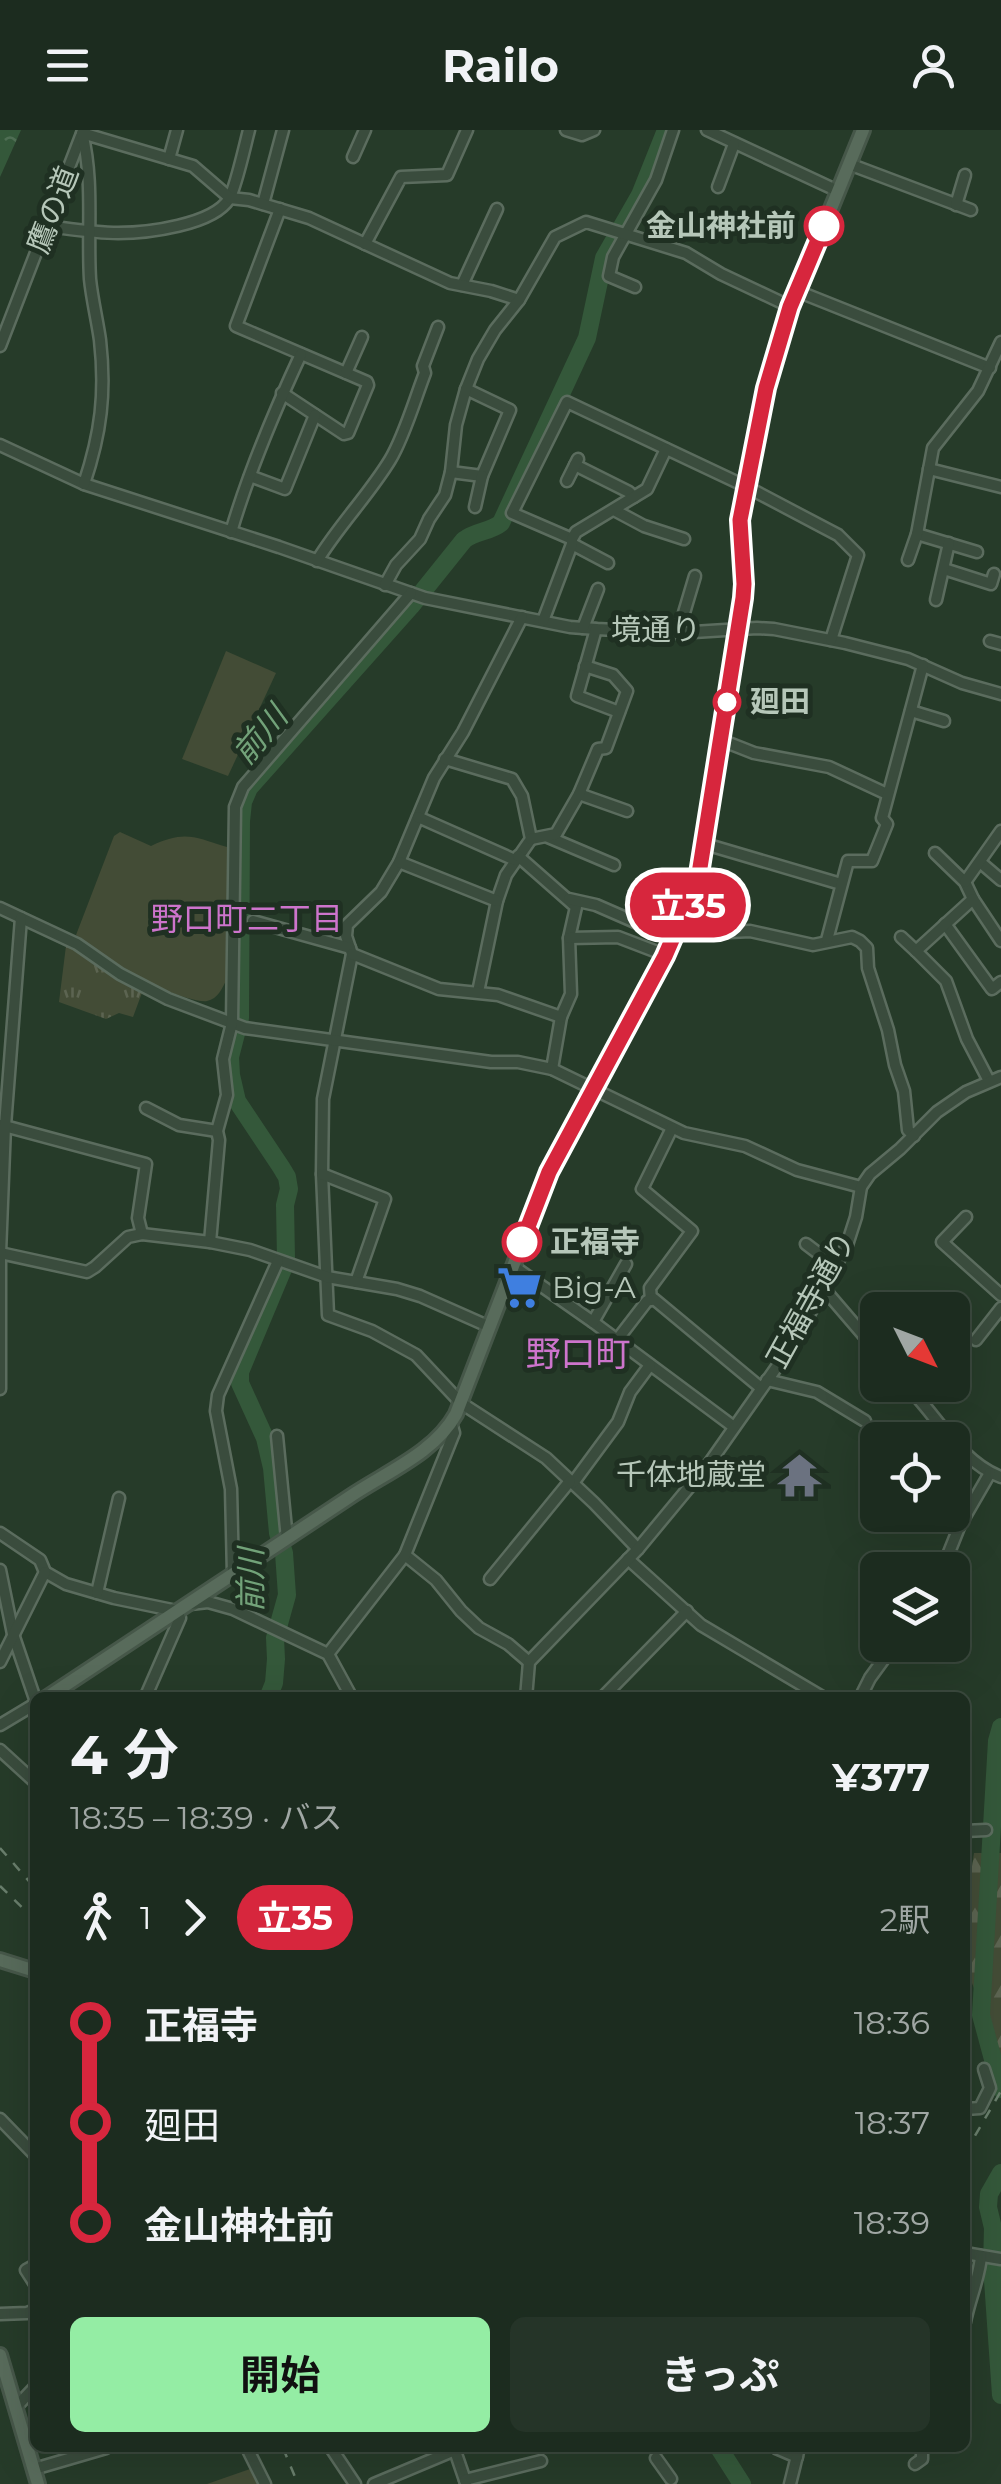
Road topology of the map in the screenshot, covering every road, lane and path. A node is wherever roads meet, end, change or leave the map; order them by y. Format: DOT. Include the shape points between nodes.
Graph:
graph roads {
  1 [pos="177,130"];
  2 [pos="249,130"];
  3 [pos="266,130"];
  4 [pos="365,130"];
  5 [pos="467,130"];
  6 [pos="566,130"];
  7 [pos="594,130"];
  8 [pos="673,130"];
  9 [pos="708,130"];
  10 [pos="863,130"];
  11 [pos="83,132"];
  12 [pos="282,132"];
  13 [pos="734,144"];
  14 [pos="353,157"];
  15 [pos="169,159"];
  16 [pos="849,164"];
  17 [pos="965,175"];
  18 [pos="718,187"];
  19 [pos="838,191"];
  20 [pos="230,198"];
  21 [pos="262,204"];
  22 [pos="956,205"];
  23 [pos="280,209"];
  24 [pos="497,209"];
  25 [pos="970,210"];
  26 [pos="47,226"];
  27 [pos="89,231"];
  28 [pos="621,232"];
  29 [pos="365,244"];
  30 [pos="462,285"];
  31 [pos="635,287"];
  32 [pos="797,292"];
  33 [pos="519,300"];
  34 [pos="790,307"];
  35 [pos="438,327"];
  36 [pos="362,337"];
  37 [pos="1001,342"];
  38 [pos="0,346"];
  39 [pos="300,354"];
  40 [pos="990,368"];
  41 [pos="346,373"];
  42 [pos="466,389"];
  43 [pos="282,394"];
  44 [pos="314,415"];
  45 [pos="0,446"];
  46 [pos="666,450"];
  47 [pos="928,469"];
  48 [pos="451,472"];
  49 [pos="250,476"];
  50 [pos="482,476"];
  51 [pos="568,481"];
  52 [pos="84,484"];
  53 [pos="1000,484"];
  54 [pos="746,486"];
  55 [pos="634,498"];
  56 [pos="475,508"];
  57 [pos="614,510"];
  58 [pos="232,532"];
  59 [pos="918,534"];
  60 [pos="684,539"];
  61 [pos="572,541"];
  62 [pos="949,544"];
  63 [pos="977,552"];
  64 [pos="908,560"];
  65 [pos="317,561"];
  66 [pos="608,563"];
  67 [pos="944,569"];
  68 [pos="994,574"];
  69 [pos="695,576"];
  70 [pos="385,584"];
  71 [pos="598,589"];
  72 [pos="417,595"];
  73 [pos="936,600"];
  74 [pos="522,616"];
  75 [pos="543,621"];
  76 [pos="590,629"];
  77 [pos="738,629"];
  78 [pos="678,632"];
  79 [pos="831,640"];
  80 [pos="923,665"];
  81 [pos="585,666"];
  82 [pos="1001,694"];
  83 [pos="911,711"];
  84 [pos="619,712"];
  85 [pos="944,721"];
  86 [pos="721,740"];
  87 [pos="445,759"];
  88 [pos="579,794"];
  89 [pos="888,794"];
  90 [pos="628,811"];
  91 [pos="418,817"];
  92 [pos="1001,831"];
  93 [pos="548,838"];
  94 [pos="531,839"];
  95 [pos="705,844"];
  96 [pos="935,853"];
  97 [pos="517,858"];
  98 [pos="399,862"];
  99 [pos="980,862"];
  100 [pos="614,865"];
  101 [pos="1001,880"];
  102 [pos="965,882"];
  103 [pos="841,884"];
  104 [pos="568,899"];
  105 [pos="973,899"];
  106 [pos="497,901"];
  107 [pos="0,908"];
  108 [pos="22,918"];
  109 [pos="253,922"];
  110 [pos="945,924"];
  111 [pos="676,934"];
  112 [pos="569,938"];
  113 [pos="902,938"];
  114 [pos="827,940"];
  115 [pos="1001,941"];
  116 [pos="916,950"];
  117 [pos="351,951"];
  118 [pos="665,956"];
  119 [pos="996,986"];
  120 [pos="478,992"];
  121 [pos="1001,1001"];
  122 [pos="560,1017"];
  123 [pos="238,1025"];
  124 [pos="337,1040"];
  125 [pos="6,1043"];
  126 [pos="552,1070"];
  127 [pos="995,1079"];
  128 [pos="595,1090"];
  129 [pos="1001,1092"];
  130 [pos="146,1108"];
  131 [pos="2,1125"];
  132 [pos="672,1128"];
  133 [pos="217,1131"];
  134 [pos="914,1136"];
  135 [pos="322,1174"];
  136 [pos="861,1187"];
  137 [pos="966,1217"];
  138 [pos="142,1234"];
  139 [pos="210,1242"];
  140 [pos="806,1244"];
  141 [pos="0,1253"];
  142 [pos="283,1263"];
  143 [pos="626,1264"];
  144 [pos="513,1266"];
  145 [pos="835,1266"];
  146 [pos="326,1277"];
  147 [pos="356,1282"];
  148 [pos="824,1289"];
  149 [pos="1001,1296"];
  150 [pos="651,1300"];
  151 [pos="1001,1308"];
  152 [pos="592,1322"];
  153 [pos="490,1327"];
  154 [pos="860,1331"];
  155 [pos="616,1340"];
  156 [pos="976,1340"];
  157 [pos="650,1364"];
  158 [pos="764,1384"];
  159 [pos="0,1388"];
  160 [pos="920,1402"];
  161 [pos="461,1403"];
  162 [pos="865,1421"];
  163 [pos="451,1423"];
  164 [pos="734,1426"];
  165 [pos="276,1436"];
  166 [pos="996,1475"];
  167 [pos="572,1482"];
  168 [pos="119,1498"];
  169 [pos="0,1533"];
  170 [pos="282,1542"];
  171 [pos="638,1549"];
  172 [pos="949,1552"];
  173 [pos="405,1555"];
  174 [pos="628,1559"];
  175 [pos="0,1570"];
  176 [pos="44,1572"];
  177 [pos="233,1574"];
  178 [pos="490,1579"];
  179 [pos="97,1593"];
  180 [pos="182,1608"];
  181 [pos="687,1612"];
  182 [pos="0,1634"];
  183 [pos="14,1634"];
  184 [pos="328,1654"];
  185 [pos="0,1662"];
  186 [pos="530,1662"];
  187 [pos="882,1662"];
  188 [pos="32,1692"];
  189 [pos="55,1692"];
  190 [pos="148,1692"];
  191 [pos="349,1692"];
  192 [pos="527,1692"];
  193 [pos="608,1692"];
  194 [pos="814,1692"];
  195 [pos="863,1692"];
  196 [pos="30,1705"];
  197 [pos="0,1725"];
  198 [pos="0,1750"];
  199 [pos="30,1777"];
  200 [pos="970,1830"];
  201 [pos="986,1830"];
  202 [pos="0,1960"];
  203 [pos="30,1969"];
  204 [pos="984,2068"];
  205 [pos="970,2109"];
  206 [pos="0,2119"];
  207 [pos="30,2151"];
  208 [pos="970,2254"];
  209 [pos="983,2257"];
  210 [pos="1000,2259"];
  211 [pos="970,2298"];
  212 [pos="30,2312"];
  213 [pos="0,2314"];
  214 [pos="0,2355"];
  215 [pos="9,2383"];
  216 [pos="30,2393"];
  217 [pos="0,2396"];
  218 [pos="16,2408"];
  219 [pos="92,2452"];
  220 [pos="249,2452"];
  221 [pos="334,2452"];
  222 [pos="447,2452"];
  223 [pos="455,2452"];
  224 [pos="798,2452"];
  225 [pos="922,2452"];
  226 [pos="656,2458"];
  227 [pos="542,2460"];
  228 [pos="915,2464"];
  229 [pos="34,2469"];
  230 [pos="466,2482"];
  231 [pos="670,2482"];
  232 [pos="38,2484"];
  233 [pos="265,2484"];
  234 [pos="355,2484"];
  235 [pos="374,2484"];
  236 [pos="790,2484"];
  1 -- 15 [label="street"];
  2 -- 20 [label="street"];
  3 -- 12 [label="street"];
  4 -- 14 [label="street"];
  5 -- 29 [label="street" via="447,175 401,177"];
  6 -- 7 [label="street"];
  8 -- 28 [label="street" via="656,180"];
  9 -- 13 [label="street"];
  10 -- 16 [label="main road"];
  11 -- 15 [label="street"];
  11 -- 26 [label="street, 鷹の道"];
  11 -- 27 [label="street"];
  12 -- 21 [label="street"];
  13 -- 18 [label="street"];
  13 -- 19 [label="street"];
  15 -- 20 [label="street" via="193,166"];
  16 -- 19 [label="main road"];
  16 -- 22 [label="street"];
  17 -- 22 [label="street"];
  19 -- 32 [label="main road"];
  20 -- 21 [label="street"];
  20 -- 27 [label="street" via="203,218 176,226"];
  21 -- 23 [label="street"];
  22 -- 25 [label="street"];
  23 -- 29 [label="street"];
  23 -- 39 [label="street" via="236,326"];
  24 -- 30 [label="street"];
  26 -- 27 [label="street"];
  26 -- 38 [label="street, 鷹の道"];
  27 -- 52 [label="street" via="103,396"];
  28 -- 31 [label="street" via="609,276"];
  28 -- 33 [label="street" via="586,222 555,237"];
  28 -- 34 [label="street" via="686,253"];
  29 -- 30 [label="street"];
  30 -- 33 [label="street"];
  32 -- 34 [label="main road"];
  32 -- 40 [label="street"];
  33 -- 42 [label="street" via="478,359"];
  34 -- 54 [label="main road"];
  35 -- 65 [label="street" via="392,456"];
  36 -- 41 [label="street"];
  37 -- 40 [label="street"];
  39 -- 41 [label="street"];
  39 -- 43 [label="street"];
  40 -- 47 [label="street" via="934,448"];
  41 -- 44 [label="street" via="368,385 348,433"];
  42 -- 48 [label="street"];
  42 -- 50 [label="street" via="510,410"];
  43 -- 44 [label="street"];
  43 -- 49 [label="street"];
  44 -- 49 [label="street" via="285,489"];
  45 -- 52 [label="street, 境通り"];
  46 -- 54 [label="street"];
  46 -- 55 [label="street"];
  46 -- 61 [label="street" via="566,402 512,513"];
  47 -- 53 [label="street"];
  47 -- 59 [label="street"];
  48 -- 50 [label="street"];
  48 -- 70 [label="street" via="420,539"];
  49 -- 58 [label="street"];
  50 -- 56 [label="street"];
  51 -- 55 [label="street" via="577,462"];
  52 -- 58 [label="street, 境通り"];
  54 -- 77 [label="main road"];
  54 -- 79 [label="street" via="838,535 858,556"];
  55 -- 57 [label="street"];
  57 -- 60 [label="street"];
  57 -- 61 [label="street"];
  58 -- 65 [label="street, 境通り"];
  59 -- 62 [label="street"];
  59 -- 64 [label="street"];
  61 -- 66 [label="street"];
  61 -- 75 [label="street"];
  62 -- 63 [label="street"];
  62 -- 67 [label="street"];
  65 -- 70 [label="street, 境通り"];
  67 -- 68 [label="street" via="991,584"];
  67 -- 73 [label="street"];
  69 -- 78 [label="street"];
  70 -- 72 [label="street, 境通り"];
  71 -- 76 [label="street"];
  72 -- 74 [label="street, 境通り"];
  72 -- 123 [label="street" via="244,787 235,808"];
  74 -- 75 [label="street, 境通り"];
  74 -- 87 [label="street"];
  75 -- 76 [label="street, 境通り"];
  76 -- 78 [label="street, 境通り"];
  76 -- 81 [label="street"];
  77 -- 78 [label="street, 境通り"];
  77 -- 79 [label="street, 境通り"];
  77 -- 86 [label="main road"];
  79 -- 80 [label="street, 境通り"];
  80 -- 82 [label="street, 境通り"];
  80 -- 83 [label="street"];
  81 -- 84 [label="street" via="623,685"];
  81 -- 84 [label="street" via="577,696"];
  83 -- 85 [label="street"];
  83 -- 89 [label="street"];
  84 -- 88 [label="street"];
  86 -- 89 [label="street" via="830,768"];
  86 -- 95 [label="main road"];
  87 -- 91 [label="street"];
  87 -- 94 [label="street" via="512,779"];
  88 -- 90 [label="street"];
  88 -- 93 [label="street"];
  89 -- 103 [label="street" via="882,818 887,824 872,860 848,861"];
  91 -- 97 [label="street"];
  91 -- 98 [label="street"];
  92 -- 99 [label="street"];
  93 -- 94 [label="street"];
  93 -- 100 [label="street"];
  94 -- 97 [label="street"];
  95 -- 103 [label="street"];
  95 -- 111 [label="main road"];
  96 -- 102 [label="street"];
  97 -- 104 [label="street"];
  97 -- 106 [label="street"];
  98 -- 106 [label="street"];
  98 -- 117 [label="street" via="348,925"];
  99 -- 101 [label="street"];
  99 -- 102 [label="street"];
  102 -- 105 [label="street"];
  103 -- 114 [label="street"];
  104 -- 111 [label="street"];
  104 -- 112 [label="street" via="576,907"];
  105 -- 110 [label="street"];
  105 -- 115 [label="street"];
  106 -- 120 [label="street"];
  107 -- 108 [label="street"];
  108 -- 123 [label="street" via="152,990"];
  108 -- 125 [label="street"];
  109 -- 117 [label="street"];
  110 -- 116 [label="street"];
  110 -- 119 [label="street"];
  111 -- 114 [label="street" via="750,931 813,944"];
  111 -- 118 [label="main road"];
  112 -- 118 [label="street" via="618,937"];
  112 -- 122 [label="street" via="571,994"];
  113 -- 116 [label="street"];
  114 -- 134 [label="street" via="852,938 867,948"];
  116 -- 127 [label="street" via="946,981 967,1040"];
  117 -- 120 [label="street" via="439,988"];
  117 -- 124 [label="street"];
  118 -- 128 [label="main road"];
  119 -- 121 [label="street"];
  120 -- 122 [label="street"];
  122 -- 126 [label="street"];
  123 -- 124 [label="street"];
  123 -- 133 [label="street" via="222,1058 227,1094"];
  124 -- 126 [label="street"];
  124 -- 135 [label="street" via="324,1099"];
  125 -- 131 [label="street"];
  126 -- 128 [label="street"];
  127 -- 129 [label="street"];
  127 -- 134 [label="street" via="966,1092"];
  128 -- 132 [label="street"];
  128 -- 144 [label="main road" via="549,1172"];
  130 -- 133 [label="street" via="179,1124"];
  131 -- 138 [label="street" via="146,1164"];
  131 -- 141 [label="street"];
  132 -- 136 [label="street"];
  132 -- 150 [label="street" via="642,1190 692,1231 650,1288"];
  133 -- 139 [label="street"];
  134 -- 136 [label="street"];
  135 -- 146 [label="street"];
  135 -- 147 [label="street" via="385,1199"];
  136 -- 145 [label="street, 正福寺通り"];
  137 -- 149 [label="street" via="942,1242"];
  138 -- 139 [label="street"];
  138 -- 141 [label="street" via="128,1236 86,1272"];
  139 -- 142 [label="street"];
  140 -- 145 [label="street"];
  141 -- 159 [label="street"];
  142 -- 146 [label="street"];
  142 -- 177 [label="street" via="218,1395 231,1489"];
  143 -- 152 [label="street"];
  144 -- 152 [label="street"];
  144 -- 153 [label="main road"];
  145 -- 148 [label="street, 正福寺通り"];
  146 -- 147 [label="street"];
  146 -- 161 [label="street" via="328,1315 416,1355"];
  147 -- 153 [label="street" via="420,1296"];
  148 -- 154 [label="street"];
  148 -- 158 [label="street, 正福寺通り"];
  150 -- 155 [label="street"];
  150 -- 158 [label="street"];
  151 -- 156 [label="street"];
  152 -- 155 [label="street"];
  153 -- 161 [label="main road"];
  155 -- 157 [label="street"];
  157 -- 164 [label="street"];
  157 -- 167 [label="street" via="618,1422"];
  158 -- 162 [label="street" via="817,1392"];
  158 -- 164 [label="street, 正福寺通り"];
  160 -- 166 [label="street"];
  161 -- 163 [label="main road"];
  161 -- 167 [label="street"];
  163 -- 170 [label="main road" via="424,1450"];
  163 -- 173 [label="street" via="454,1433"];
  164 -- 171 [label="street, 正福寺通り"];
  165 -- 170 [label="street"];
  166 -- 172 [label="street"];
  167 -- 171 [label="street"];
  167 -- 178 [label="street"];
  168 -- 179 [label="street"];
  169 -- 176 [label="street" via="40,1560"];
  170 -- 177 [label="main road"];
  171 -- 174 [label="street, 正福寺通り"];
  173 -- 184 [label="street"];
  173 -- 186 [label="street" via="479,1628"];
  174 -- 181 [label="street"];
  174 -- 186 [label="street, 正福寺通り"];
  175 -- 183 [label="street"];
  176 -- 179 [label="street"];
  176 -- 183 [label="street"];
  177 -- 180 [label="main road"];
  179 -- 180 [label="street"];
  180 -- 184 [label="street" via="216,1604"];
  180 -- 189 [label="main road"];
  180 -- 190 [label="street"];
  181 -- 193 [label="street"];
  181 -- 194 [label="street"];
  182 -- 183 [label="street"];
  183 -- 185 [label="street"];
  183 -- 188 [label="street"];
  184 -- 191 [label="street"];
  186 -- 192 [label="street"];
  187 -- 195 [label="street"];
  196 -- 197 [label="street"];
  198 -- 199 [label="street"];
  200 -- 201 [label="street"];
  202 -- 203 [label="main road"];
  204 -- 205 [label="street" via="990,2088 980,2108"];
  206 -- 207 [label="street"];
  208 -- 209 [label="street"];
  209 -- 210 [label="street"];
  209 -- 211 [label="street"];
  212 -- 213 [label="street"];
  214 -- 215 [label="main road"];
  215 -- 217 [label="street"];
  215 -- 218 [label="main road"];
  216 -- 218 [label="street"];
  218 -- 229 [label="main road"];
  219 -- 229 [label="street"];
  220 -- 233 [label="street"];
  221 -- 234 [label="street"];
  222 -- 235 [label="street"];
  223 -- 230 [label="street"];
  224 -- 236 [label="street"];
  225 -- 228 [label="street"];
  226 -- 231 [label="street"];
  227 -- 230 [label="street"];
  229 -- 232 [label="main road"];
}
